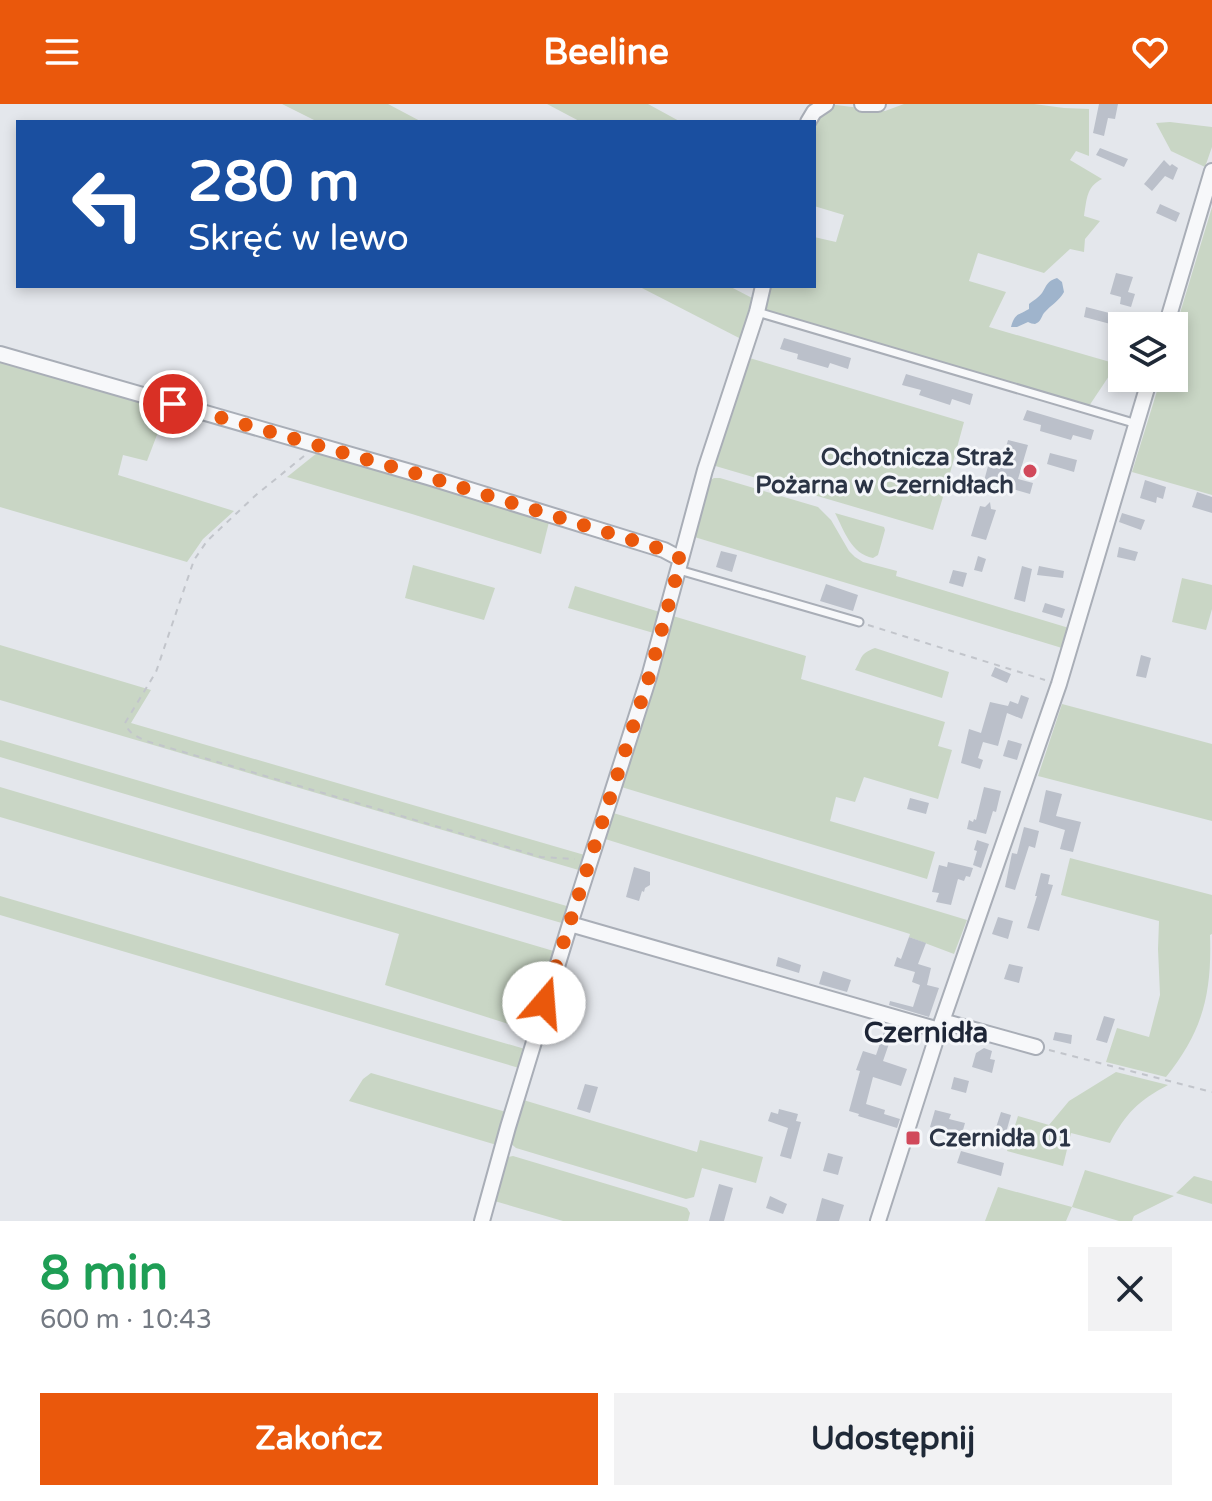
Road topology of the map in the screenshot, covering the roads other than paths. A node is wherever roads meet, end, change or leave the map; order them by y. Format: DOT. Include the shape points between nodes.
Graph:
graph roads {
  1 [pos="826,104"];
  2 [pos="862,104"];
  3 [pos="878,104"];
  4 [pos="809,120"];
  5 [pos="1212,171"];
  6 [pos="763,288"];
  7 [pos="757,312"];
  8 [pos="1170,312"];
  9 [pos="0,354"];
  10 [pos="1146,392"];
  11 [pos="1137,424"];
  12 [pos="680,564"];
  13 [pos="859,622"];
  14 [pos="570,924"];
  15 [pos="940,1026"];
  16 [pos="1036,1047"];
  17 [pos="482,1221"];
  18 [pos="878,1221"];
  1 -- 4 [label="street"];
  2 -- 3 [label="street"];
  5 -- 8 [label="street"];
  6 -- 7 [label="street"];
  7 -- 11 [label="lane"];
  7 -- 12 [label="street"];
  9 -- 12 [label="street" via="664,550"];
  10 -- 11 [label="street"];
  11 -- 15 [label="street" via="1059,684"];
  12 -- 13 [label="lane"];
  12 -- 14 [label="street"];
  14 -- 15 [label="street"];
  14 -- 17 [label="street"];
  15 -- 16 [label="street"];
  15 -- 18 [label="street"];
}
